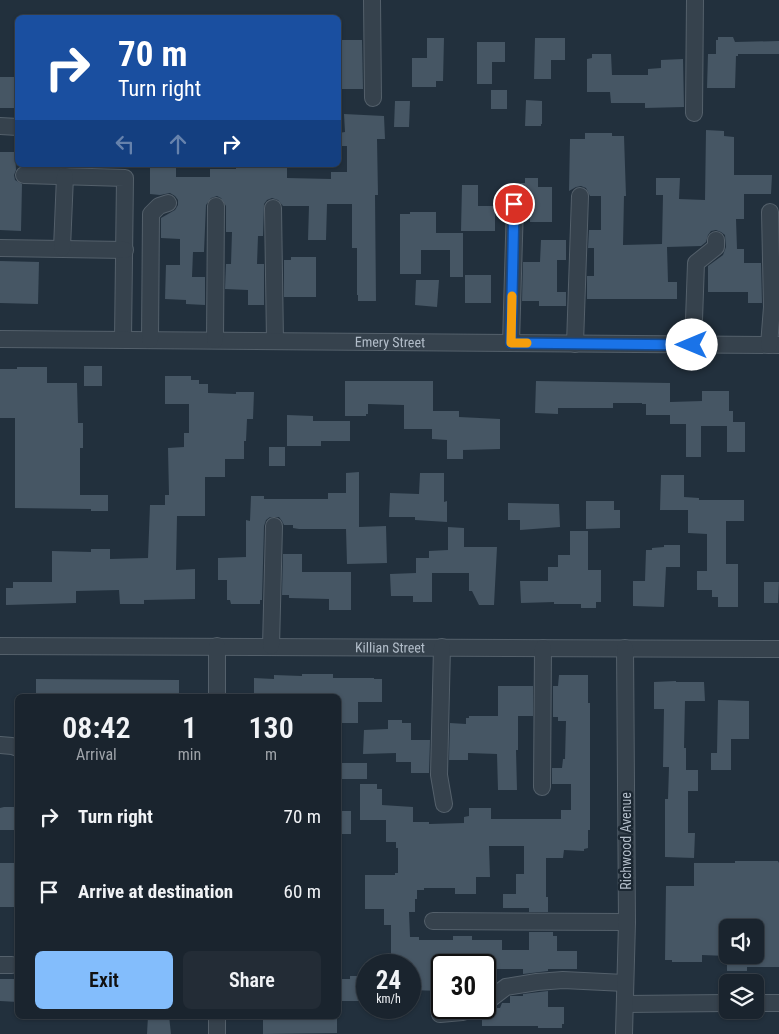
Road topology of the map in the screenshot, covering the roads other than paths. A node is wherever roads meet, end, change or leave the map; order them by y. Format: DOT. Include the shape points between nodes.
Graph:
graph roads {
  1 [pos="372,0"];
  2 [pos="695,0"];
  3 [pos="372,98"];
  4 [pos="694,113"];
  5 [pos="0,126"];
  6 [pos="15,127"];
  7 [pos="24,175"];
  8 [pos="65,176"];
  9 [pos="580,196"];
  10 [pos="168,203"];
  11 [pos="514,204"];
  12 [pos="216,206"];
  13 [pos="273,208"];
  14 [pos="770,212"];
  15 [pos="716,240"];
  16 [pos="0,248"];
  17 [pos="62,248"];
  18 [pos="125,250"];
  19 [pos="0,339"];
  20 [pos="123,339"];
  21 [pos="150,340"];
  22 [pos="215,340"];
  23 [pos="275,341"];
  24 [pos="511,343"];
  25 [pos="575,344"];
  26 [pos="692,345"];
  27 [pos="774,345"];
  28 [pos="274,526"];
  29 [pos="0,646"];
  30 [pos="217,646"];
  31 [pos="271,646"];
  32 [pos="442,647"];
  33 [pos="543,648"];
  34 [pos="624,648"];
  35 [pos="779,649"];
  36 [pos="217,694"];
  37 [pos="0,745"];
  38 [pos="15,748"];
  39 [pos="542,787"];
  40 [pos="444,804"];
  41 [pos="433,921"];
  42 [pos="627,922"];
  43 [pos="625,982"];
  44 [pos="496,995"];
  45 [pos="719,1003"];
  46 [pos="764,1003"];
  47 [pos="779,1003"];
  48 [pos="624,1004"];
  49 [pos="217,1019"];
  50 [pos="217,1034"];
  51 [pos="624,1034"];
  1 -- 3 [label="street"];
  2 -- 4 [label="street"];
  5 -- 6 [label="street"];
  7 -- 8 [label="street"];
  8 -- 17 [label="street"];
  8 -- 18 [label="street" via="126,178"];
  9 -- 25 [label="street"];
  10 -- 21 [label="street" via="151,214"];
  11 -- 24 [label="street"];
  12 -- 22 [label="street"];
  13 -- 23 [label="street"];
  14 -- 27 [label="street"];
  15 -- 26 [label="street" via="716,247 696,263"];
  16 -- 17 [label="street"];
  17 -- 18 [label="street"];
  18 -- 20 [label="street"];
  19 -- 20 [label="street, Emery Street"];
  20 -- 21 [label="street, Emery Street"];
  21 -- 22 [label="street, Emery Street"];
  22 -- 23 [label="street, Emery Street"];
  23 -- 24 [label="street, Emery Street"];
  24 -- 25 [label="street, Emery Street"];
  25 -- 26 [label="street, Emery Street"];
  26 -- 27 [label="street, Emery Street"];
  28 -- 31 [label="street"];
  29 -- 30 [label="street, Killian Street"];
  30 -- 31 [label="street, Killian Street"];
  30 -- 36 [label="street"];
  31 -- 32 [label="street, Killian Street"];
  32 -- 33 [label="street, Killian Street"];
  32 -- 40 [label="street" via="439,775"];
  33 -- 34 [label="street, Killian Street"];
  33 -- 39 [label="street"];
  34 -- 35 [label="street, Killian Street"];
  34 -- 42 [label="street, Richwood Avenue"];
  37 -- 38 [label="street"];
  41 -- 42 [label="street"];
  42 -- 43 [label="street, Richwood Avenue"];
  43 -- 44 [label="street" via="537,982 506,988"];
  43 -- 48 [label="street, Richwood Avenue"];
  45 -- 48 [label="street"];
  46 -- 47 [label="street"];
  48 -- 51 [label="street, Richwood Avenue"];
  49 -- 50 [label="street"];
}
